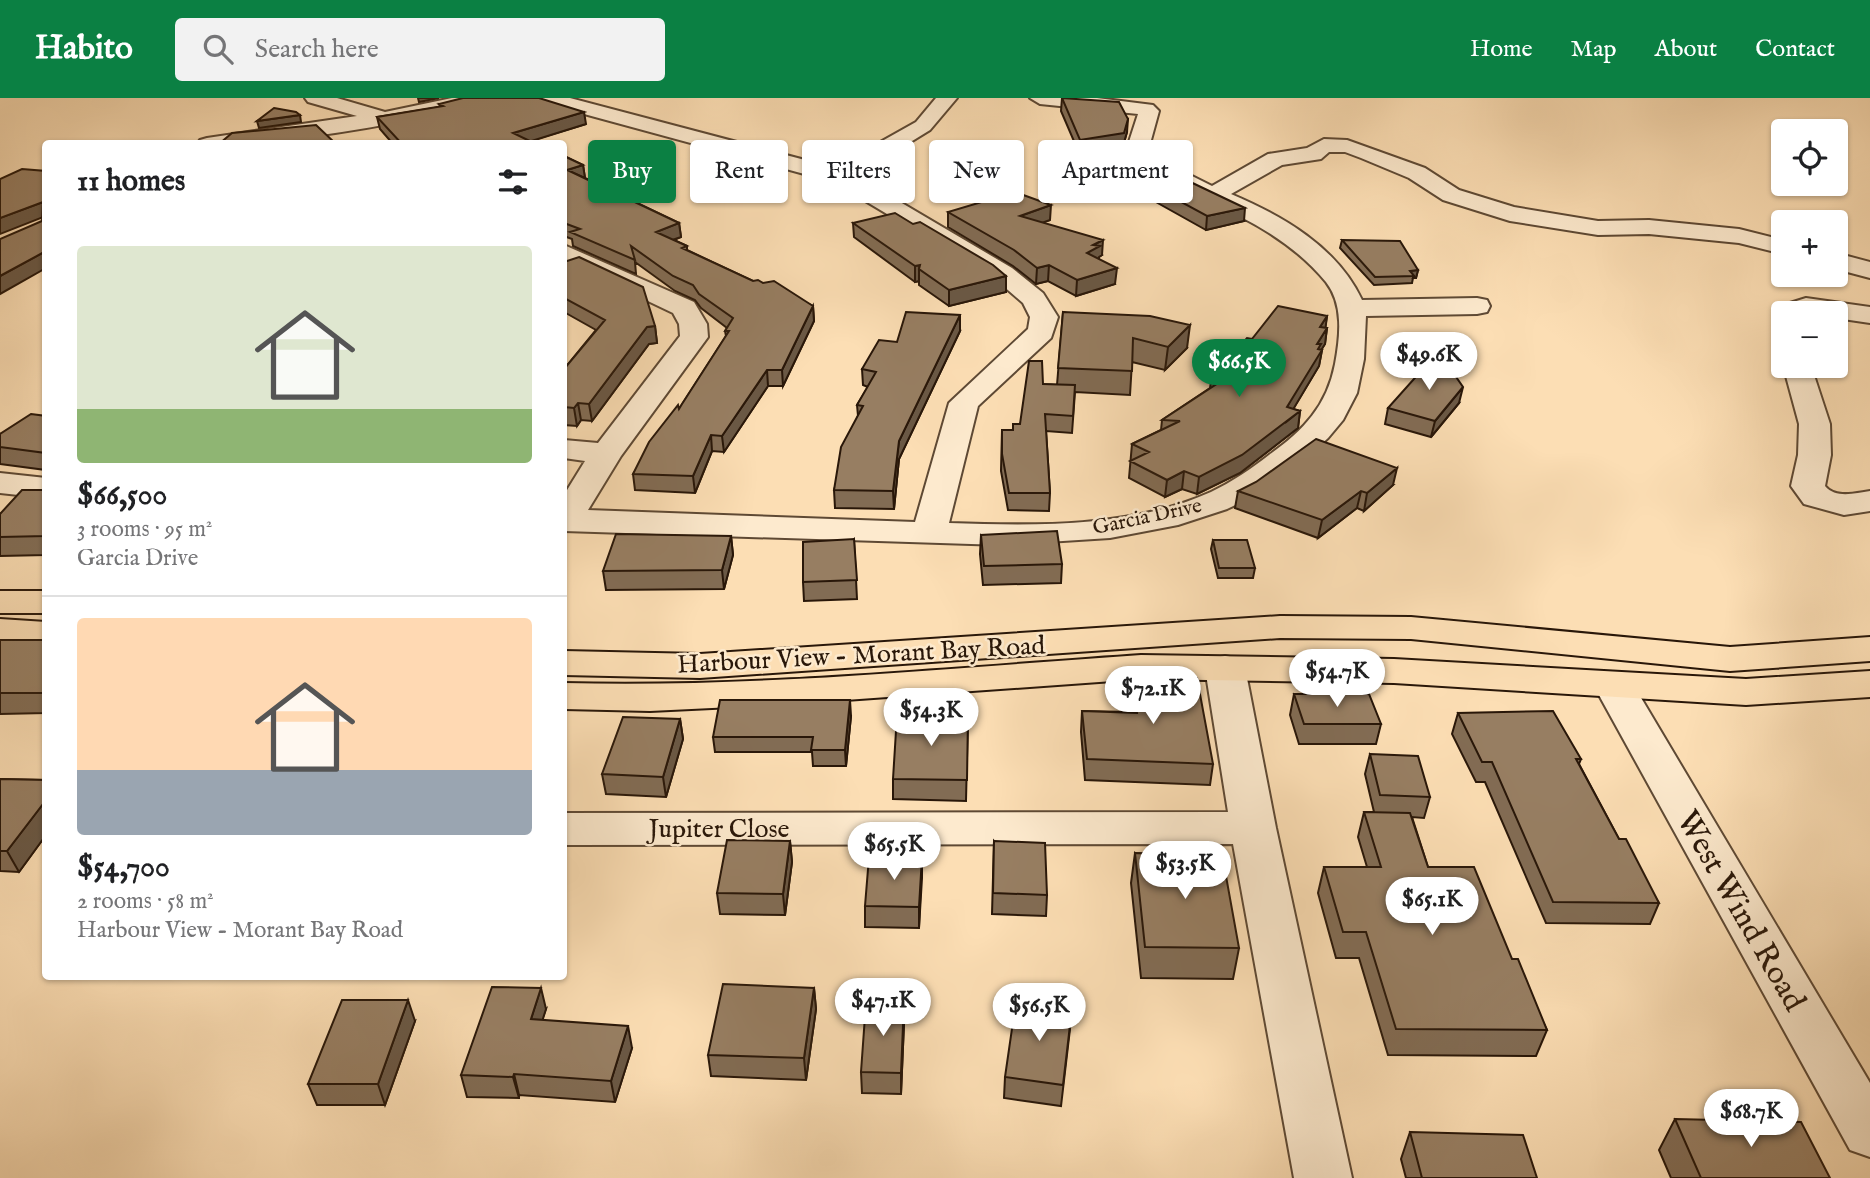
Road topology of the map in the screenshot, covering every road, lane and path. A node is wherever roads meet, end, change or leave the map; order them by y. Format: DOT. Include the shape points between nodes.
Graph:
graph roads {
  1 [pos="315,98"];
  2 [pos="480,98"];
  3 [pos="547,98"];
  4 [pos="947,98"];
  5 [pos="1040,98"];
  6 [pos="386,118"];
  7 [pos="337,135"];
  8 [pos="264,140"];
  9 [pos="900,140"];
  10 [pos="802,166"];
  11 [pos="1215,194"];
  12 [pos="885,203"];
  13 [pos="1771,244"];
  14 [pos="567,253"];
  15 [pos="1848,264"];
  16 [pos="1870,270"];
  17 [pos="1477,306"];
  18 [pos="1354,308"];
  19 [pos="1848,312"];
  20 [pos="1870,315"];
  21 [pos="1801,378"];
  22 [pos="567,449"];
  23 [pos="606,454"];
  24 [pos="0,483"];
  25 [pos="42,488"];
  26 [pos="1870,501"];
  27 [pos="567,515"];
  28 [pos="567,520"];
  29 [pos="929,534"];
  30 [pos="0,602"];
  31 [pos="42,602"];
  32 [pos="0,630"];
  33 [pos="42,634"];
  34 [pos="1870,649"];
  35 [pos="567,663"];
  36 [pos="1226,668"];
  37 [pos="1870,684"];
  38 [pos="1614,686"];
  39 [pos="567,696"];
  40 [pos="1253,828"];
  41 [pos="567,829"];
  42 [pos="1870,1133"];
  43 [pos="1323,1178"];
  1 -- 6 [label="street"];
  2 -- 6 [label="street"];
  3 -- 10 [label="street"];
  4 -- 9 [label="street" via="923,126"];
  5 -- 11 [label="street" via="1146,108 1149,111 1137,151 1142,159"];
  6 -- 7 [label="street"];
  7 -- 8 [label="street"];
  11 -- 13 [label="street" via="1276,159 1312,154 1324,145 1347,146 1406,168 1451,195 1510,214 1598,228 1649,227 1739,236"];
  11 -- 18 [label="street" via="1294,235 1338,281"];
  12 -- 29 [label="street" via="1003,273 1034,299 1044,317 1041,332 964,402"];
  14 -- 23 [label="street" via="684,308 693,324 694,337"];
  15 -- 16 [label="street"];
  17 -- 18 [label="street"];
  18 -- 29 [label="street, Garcia Drive" via="1348,369 1336,409 1306,443 1248,485 1214,503 1156,519 1019,535"];
  19 -- 20 [label="street"];
  21 -- 26 [label="street" via="1815,432 1815,461 1808,486 1816,497 1844,505"];
  22 -- 23 [label="street"];
  23 -- 27 [label="street"];
  24 -- 25 [label="street"];
  28 -- 29 [label="street, Garcia Drive"];
  30 -- 31 [label="highway"];
  32 -- 33 [label="highway"];
  34 -- 35 [label="highway, Harbour View - Morant Bay Road" via="1730,659 1411,628 1280,626 700,666"];
  36 -- 38 [label="highway, Harbour View - Morant Bay Road" via="1394,671"];
  36 -- 39 [label="highway, Harbour View - Morant Bay Road" via="1141,667 650,698"];
  36 -- 40 [label="street"];
  37 -- 38 [label="highway, Harbour View - Morant Bay Road" via="1745,692"];
  38 -- 42 [label="street, West Wind Road"];
  40 -- 41 [label="street, Jupiter Close"];
  40 -- 43 [label="street"];
}
